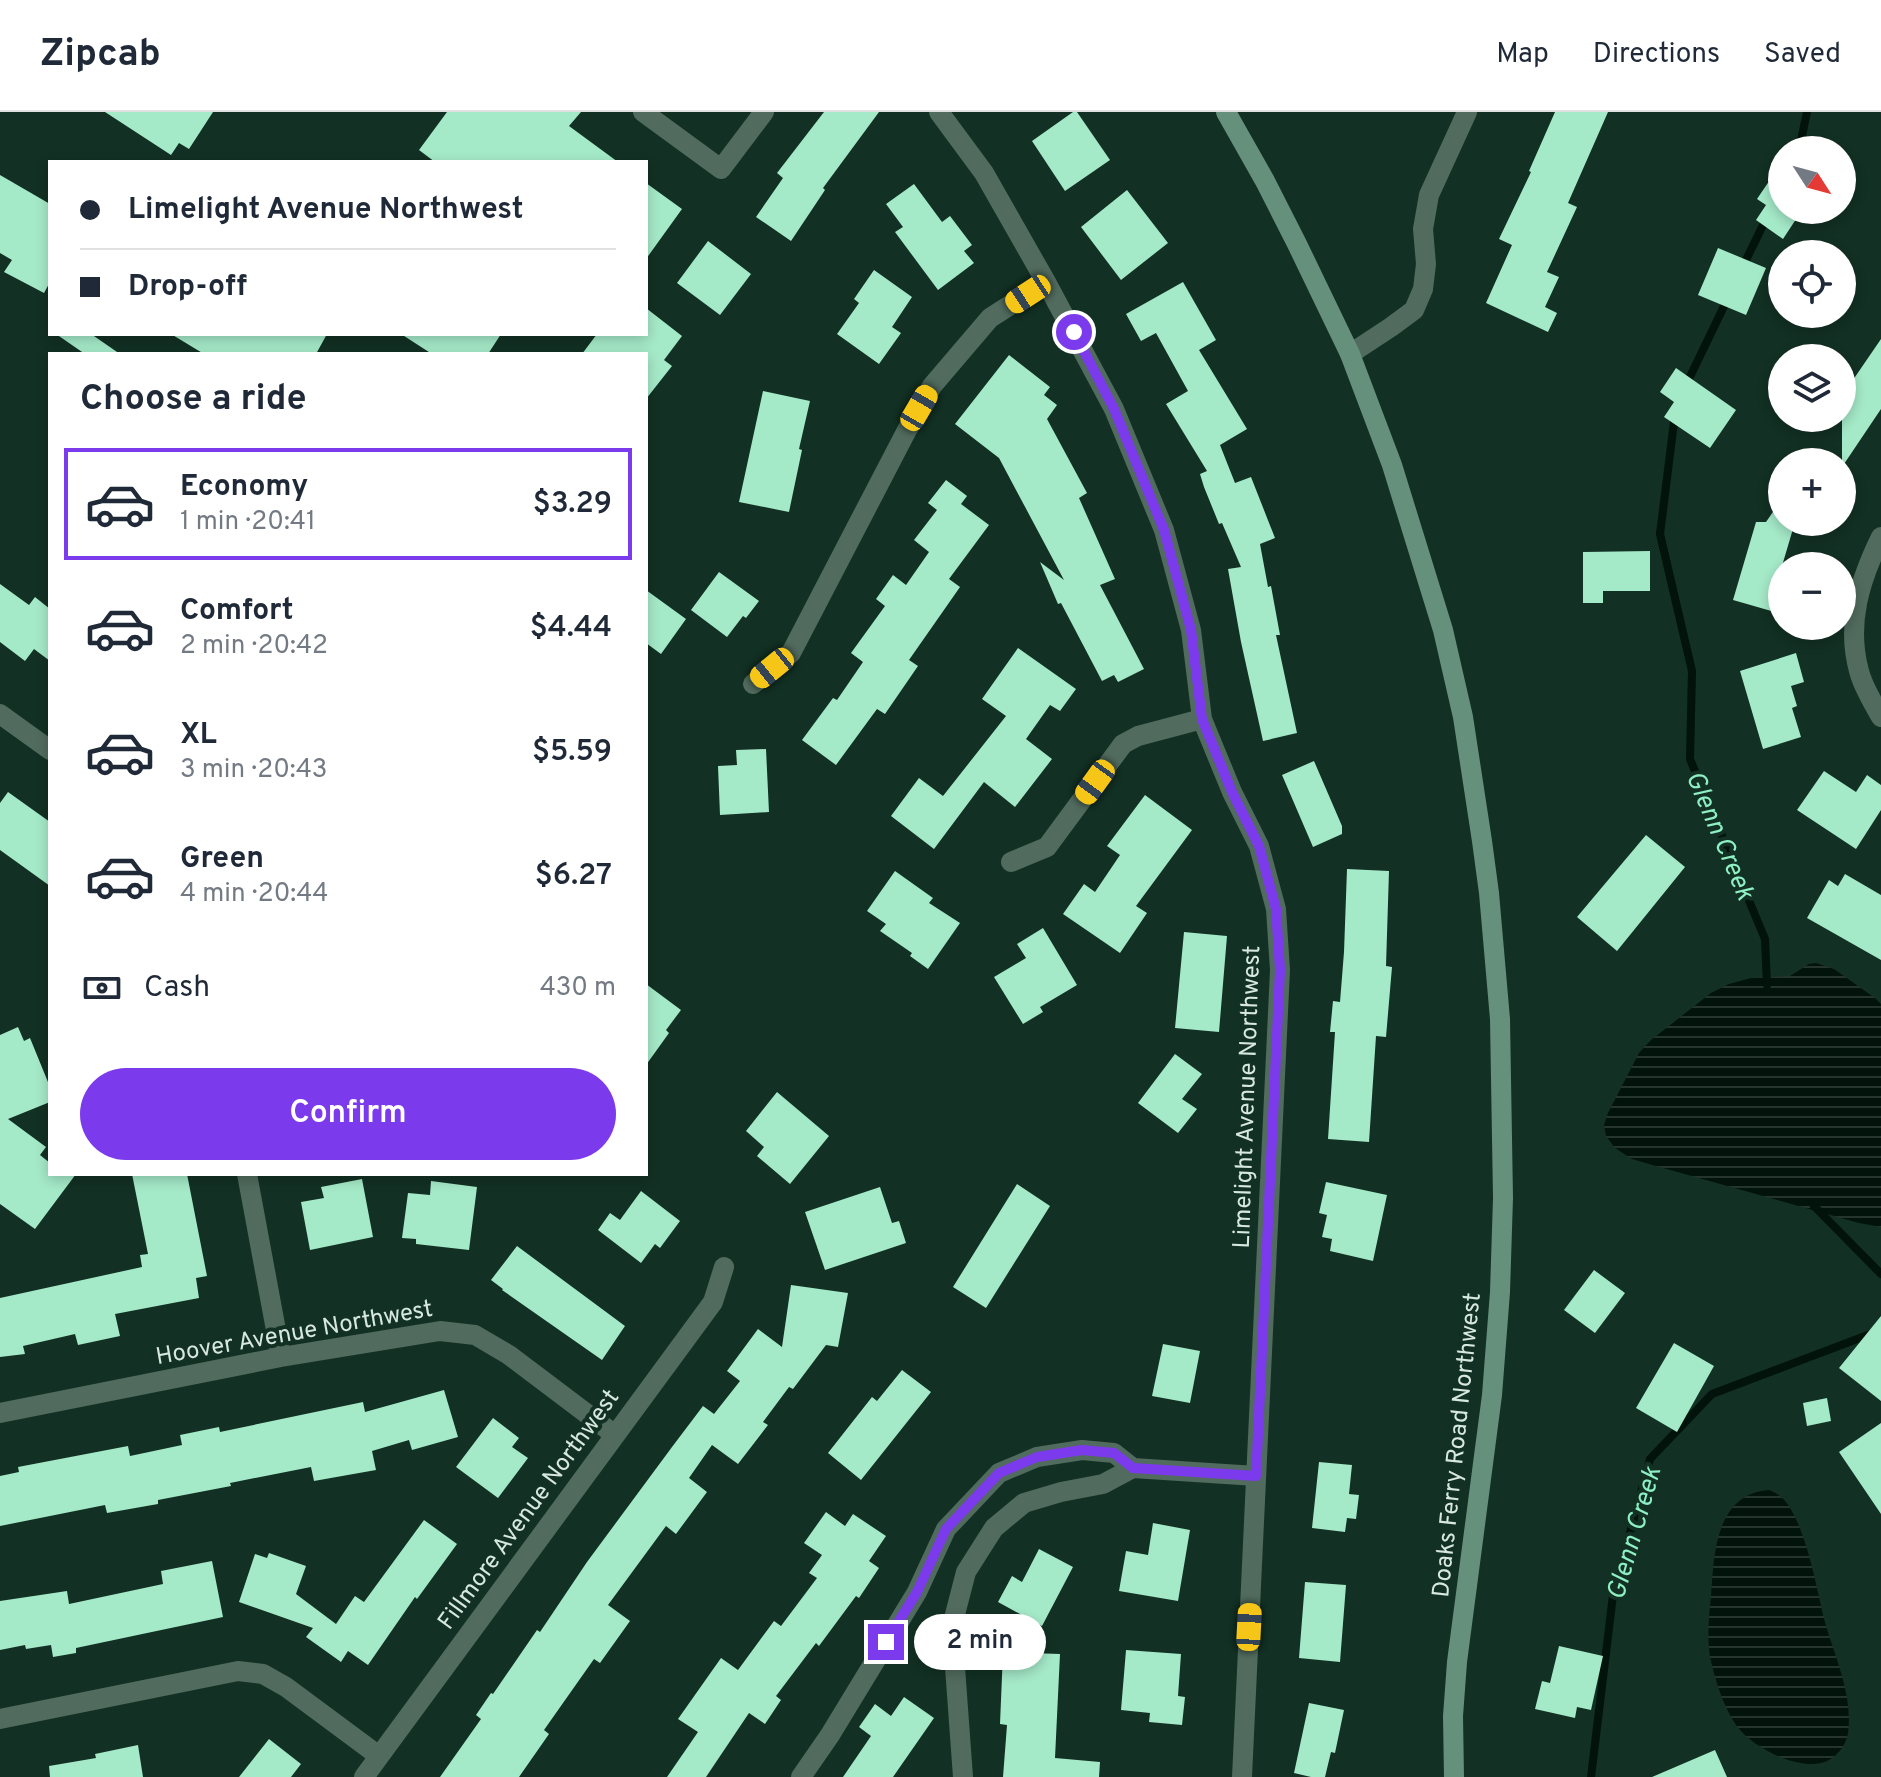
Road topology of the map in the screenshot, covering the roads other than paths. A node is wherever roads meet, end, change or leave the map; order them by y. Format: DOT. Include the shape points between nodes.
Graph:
graph roads {
  1 [pos="643,112"];
  2 [pos="764,112"];
  3 [pos="939,112"];
  4 [pos="1226,112"];
  5 [pos="1467,112"];
  6 [pos="1046,282"];
  7 [pos="1350,354"];
  8 [pos="1881,537"];
  9 [pos="753,684"];
  10 [pos="0,714"];
  11 [pos="1881,717"];
  12 [pos="1202,719"];
  13 [pos="48,749"];
  14 [pos="1011,862"];
  15 [pos="247,1176"];
  16 [pos="724,1267"];
  17 [pos="281,1357"];
  18 [pos="0,1413"];
  19 [pos="615,1435"];
  20 [pos="1133,1468"];
  21 [pos="1256,1476"];
  22 [pos="0,1719"];
  23 [pos="379,1756"];
  24 [pos="364,1777"];
  25 [pos="801,1777"];
  26 [pos="963,1777"];
  27 [pos="1242,1777"];
  28 [pos="1454,1777"];
  1 -- 2 [label="street" via="721,169"];
  3 -- 6 [label="street, Limelight Avenue Northwest" via="984,173"];
  4 -- 7 [label="main road, Doaks Ferry Road Northwest"];
  5 -- 7 [label="street" via="1429,195 1423,289 1414,310"];
  6 -- 9 [label="street" via="990,318 932,386 791,653"];
  6 -- 12 [label="street, Limelight Avenue Northwest" via="1114,409 1164,530 1191,630"];
  7 -- 28 [label="main road, Doaks Ferry Road Northwest" via="1392,465 1447,645 1474,782 1500,1019 1500,1292 1457,1662"];
  8 -- 11 [label="street" via="1856,601 1852,633 1859,674"];
  10 -- 13 [label="street"];
  12 -- 14 [label="street" via="1123,744 1047,847"];
  12 -- 21 [label="street, Limelight Avenue Northwest" via="1259,846 1276,909 1280,970"];
  15 -- 17 [label="street"];
  16 -- 19 [label="street, Fillmore Avenue Northwest" via="713,1302"];
  17 -- 18 [label="street, Hoover Avenue Northwest"];
  17 -- 19 [label="street, Hoover Avenue Northwest" via="440,1331 475,1335"];
  19 -- 23 [label="street, Fillmore Avenue Northwest"];
  20 -- 21 [label="street"];
  20 -- 25 [label="street" via="1114,1453 1082,1450 1037,1457 999,1473 946,1529 917,1592"];
  20 -- 26 [label="street" via="1103,1484 1024,1503 994,1528 966,1572 952,1626"];
  21 -- 27 [label="street, Limelight Avenue Northwest"];
  22 -- 23 [label="street" via="238,1671 263,1674 286,1687"];
  23 -- 24 [label="street, Fillmore Avenue Northwest"];
}
